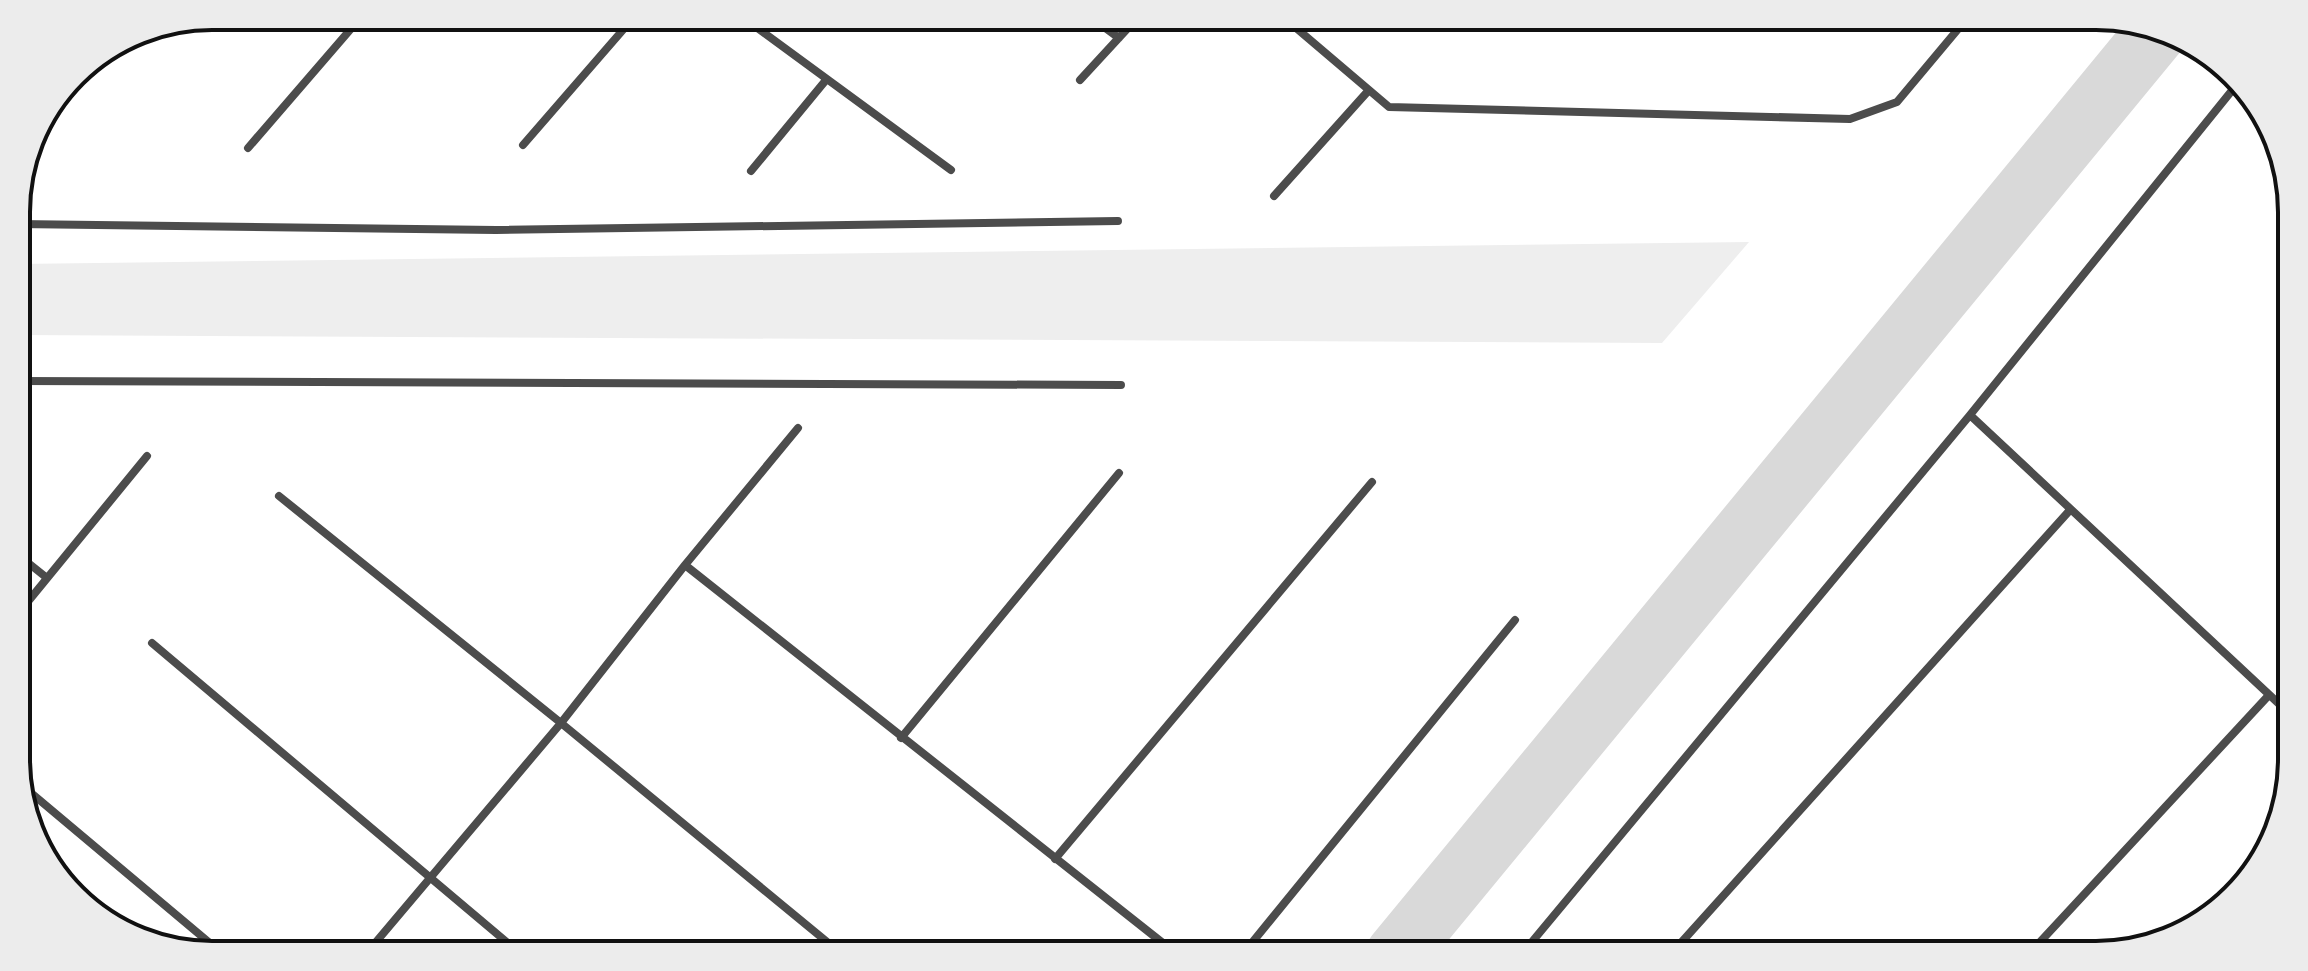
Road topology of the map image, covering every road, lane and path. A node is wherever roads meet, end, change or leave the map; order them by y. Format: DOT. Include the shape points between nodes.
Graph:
graph roads {
  1 [pos="350,30"];
  2 [pos="623,30"];
  3 [pos="760,30"];
  4 [pos="1108,30"];
  5 [pos="1126,30"];
  6 [pos="1298,30"];
  7 [pos="1957,30"];
  8 [pos="1119,38"];
  9 [pos="826,80"];
  10 [pos="1080,80"];
  11 [pos="1369,90"];
  12 [pos="2232,91"];
  13 [pos="523,145"];
  14 [pos="248,148"];
  15 [pos="951,170"];
  16 [pos="751,171"];
  17 [pos="1274,196"];
  18 [pos="1118,221"];
  19 [pos="30,224"];
  20 [pos="30,381"];
  21 [pos="1121,385"];
  22 [pos="1970,415"];
  23 [pos="798,428"];
  24 [pos="147,456"];
  25 [pos="1119,473"];
  26 [pos="1372,482"];
  27 [pos="279,496"];
  28 [pos="2070,510"];
  29 [pos="30,564"];
  30 [pos="685,565"];
  31 [pos="47,578"];
  32 [pos="30,599"];
  33 [pos="1515,620"];
  34 [pos="152,643"];
  35 [pos="2269,695"];
  36 [pos="2278,703"];
  37 [pos="561,723"];
  38 [pos="901,738"];
  39 [pos="34,796"];
  40 [pos="1055,859"];
  41 [pos="429,878"];
  42 [pos="207,941"];
  43 [pos="377,941"];
  44 [pos="505,941"];
  45 [pos="826,941"];
  46 [pos="1160,941"];
  47 [pos="1253,941"];
  48 [pos="1533,941"];
  49 [pos="1683,941"];
  50 [pos="2041,941"];
  1 -- 14 [label="street"];
  2 -- 13 [label="street"];
  3 -- 9 [label="street"];
  4 -- 8 [label="street"];
  5 -- 8 [label="street"];
  6 -- 11 [label="street"];
  7 -- 11 [label="street" via="1897,102 1850,119 1389,107"];
  8 -- 10 [label="street"];
  9 -- 15 [label="street"];
  9 -- 16 [label="street"];
  11 -- 17 [label="street"];
  12 -- 22 [label="street"];
  18 -- 19 [label="street" via="496,230"];
  20 -- 21 [label="street"];
  22 -- 28 [label="street"];
  22 -- 48 [label="street"];
  23 -- 30 [label="street"];
  24 -- 31 [label="street"];
  25 -- 38 [label="street"];
  26 -- 40 [label="street"];
  27 -- 37 [label="street"];
  28 -- 35 [label="street"];
  28 -- 49 [label="street"];
  29 -- 31 [label="street"];
  30 -- 37 [label="street"];
  30 -- 38 [label="street"];
  31 -- 32 [label="street"];
  33 -- 47 [label="street"];
  34 -- 41 [label="street"];
  35 -- 36 [label="street"];
  35 -- 50 [label="street"];
  37 -- 41 [label="street"];
  37 -- 45 [label="street"];
  38 -- 40 [label="street"];
  39 -- 42 [label="street"];
  40 -- 46 [label="street"];
  41 -- 43 [label="street"];
  41 -- 44 [label="street"];
}
